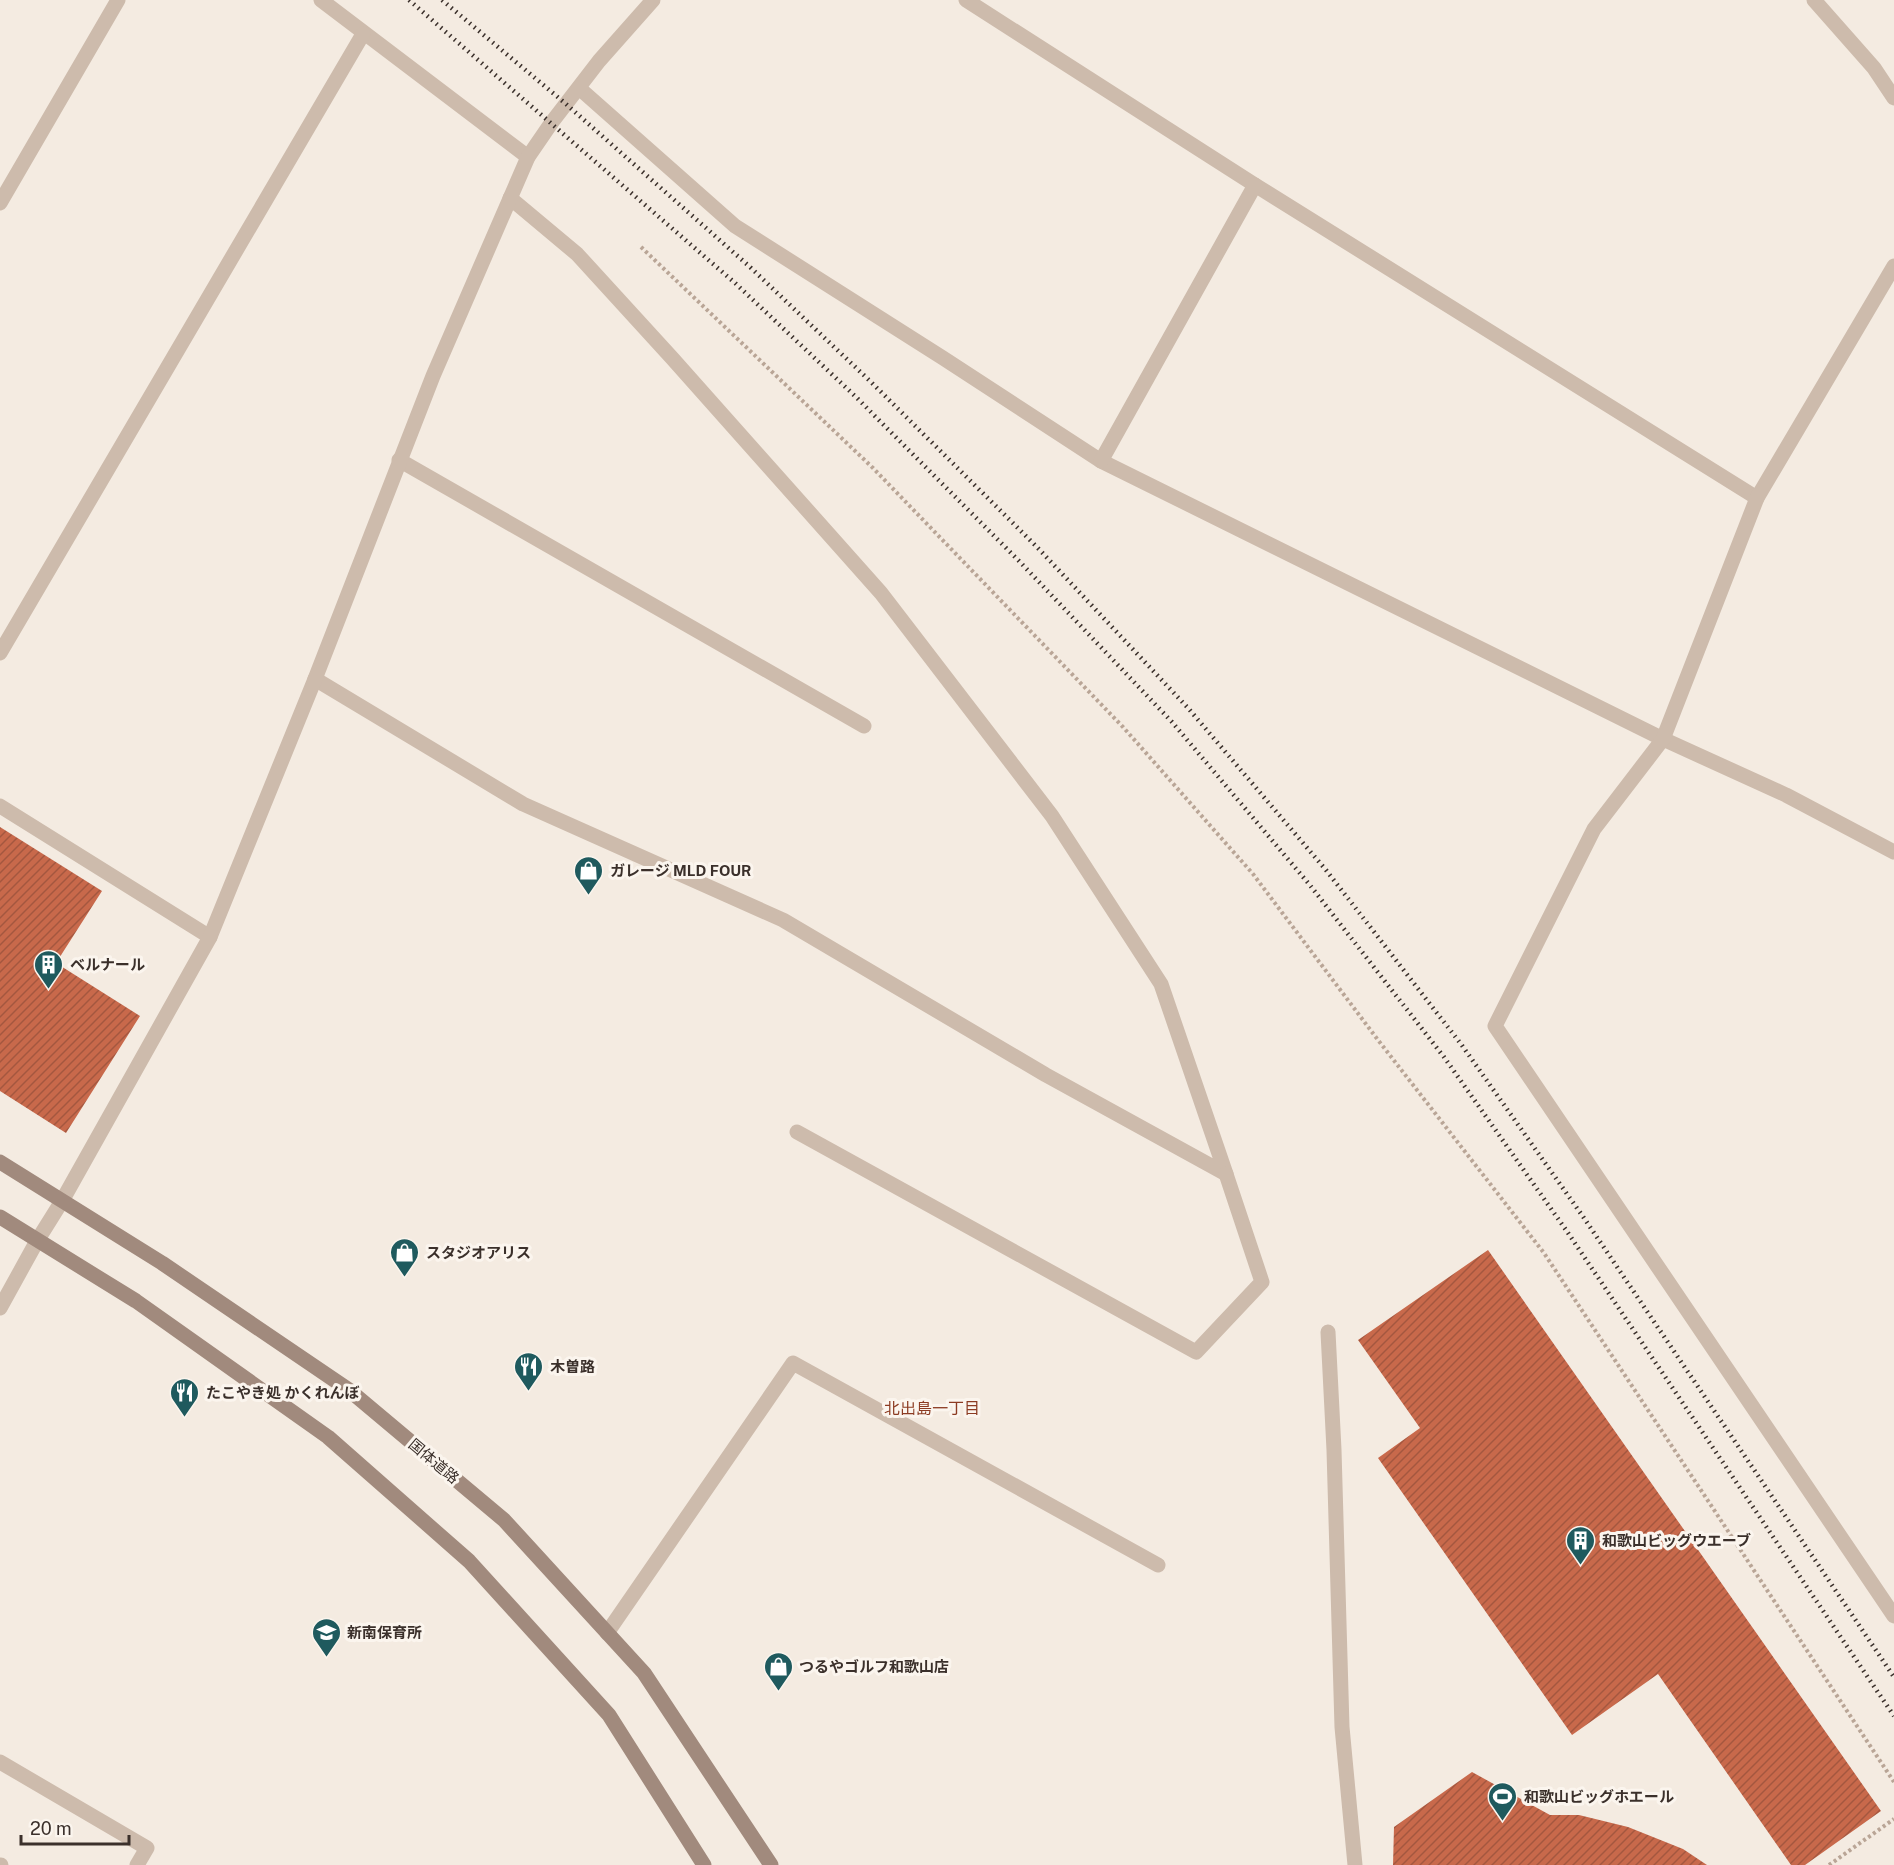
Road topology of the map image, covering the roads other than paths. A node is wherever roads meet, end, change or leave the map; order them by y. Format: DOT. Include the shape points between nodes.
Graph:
graph roads {
  1 [pos="118,0"];
  2 [pos="321,0"];
  3 [pos="653,0"];
  4 [pos="966,0"];
  5 [pos="1814,0"];
  6 [pos="363,34"];
  7 [pos="579,88"];
  8 [pos="1894,98"];
  9 [pos="528,157"];
  10 [pos="1256,185"];
  11 [pos="510,198"];
  12 [pos="0,203"];
  13 [pos="1894,266"];
  14 [pos="399,460"];
  15 [pos="1101,461"];
  16 [pos="1756,498"];
  17 [pos="0,653"];
  18 [pos="315,679"];
  19 [pos="864,726"];
  20 [pos="1663,739"];
  21 [pos="0,806"];
  22 [pos="1894,852"];
  23 [pos="210,937"];
  24 [pos="796,1132"];
  25 [pos="0,1162"];
  26 [pos="1226,1174"];
  27 [pos="62,1201"];
  28 [pos="0,1217"];
  29 [pos="37,1241"];
  30 [pos="0,1308"];
  31 [pos="1328,1332"];
  32 [pos="1158,1565"];
  33 [pos="1894,1616"];
  34 [pos="607,1633"];
  35 [pos="0,1762"];
  36 [pos="137,1865"];
  37 [pos="704,1865"];
  38 [pos="771,1865"];
  39 [pos="1355,1865"];
  1 -- 12 [label="street"];
  2 -- 6 [label="street"];
  3 -- 7 [label="street"];
  4 -- 10 [label="street"];
  5 -- 8 [label="street" via="1874,68"];
  6 -- 9 [label="street"];
  6 -- 17 [label="street"];
  7 -- 9 [label="street"];
  7 -- 15 [label="street" via="735,226"];
  9 -- 11 [label="street"];
  10 -- 15 [label="street"];
  10 -- 16 [label="street"];
  11 -- 14 [label="street"];
  11 -- 26 [label="street" via="577,254 881,593 1052,816 1161,984"];
  13 -- 16 [label="street"];
  14 -- 18 [label="street"];
  14 -- 19 [label="street"];
  15 -- 20 [label="street"];
  16 -- 20 [label="street"];
  18 -- 23 [label="street"];
  18 -- 26 [label="street" via="523,804 783,920 1046,1075"];
  20 -- 22 [label="street" via="1786,795"];
  20 -- 33 [label="street" via="1594,829 1495,1026"];
  21 -- 23 [label="street"];
  23 -- 27 [label="street"];
  24 -- 26 [label="street" via="1196,1352 1262,1282"];
  25 -- 27 [label="street, 国体道路"];
  27 -- 29 [label="street"];
  27 -- 34 [label="street, 国体道路" via="349,1389 504,1520"];
  28 -- 29 [label="street"];
  29 -- 30 [label="street"];
  29 -- 37 [label="street" via="136,1301 328,1437 469,1561 609,1715"];
  31 -- 39 [label="street" via="1342,1727"];
  32 -- 34 [label="street" via="793,1363"];
  34 -- 38 [label="street, 国体道路" via="644,1673"];
  35 -- 36 [label="street" via="147,1848"];
}
